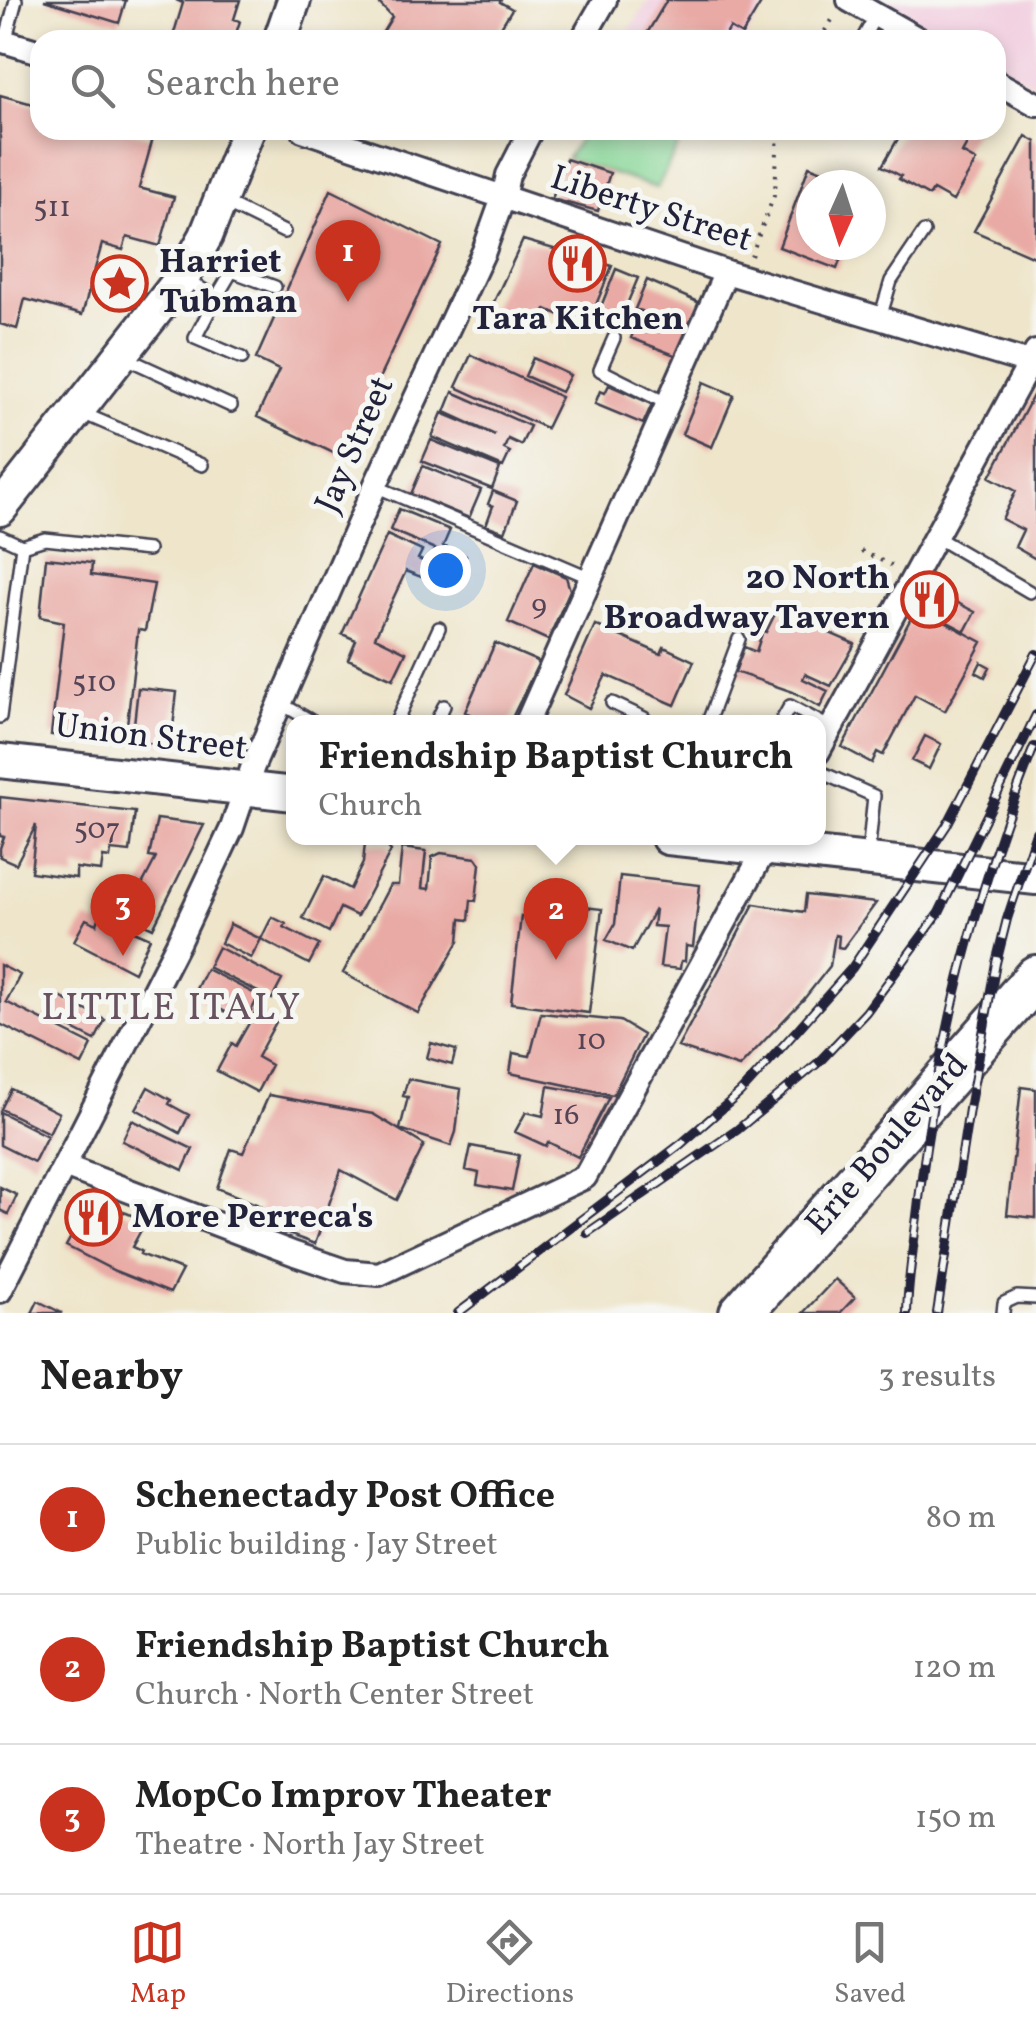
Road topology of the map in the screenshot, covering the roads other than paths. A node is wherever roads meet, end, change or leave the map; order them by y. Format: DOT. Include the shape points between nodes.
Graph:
graph roads {
  1 [pos="16,0"];
  2 [pos="294,0"];
  3 [pos="605,0"];
  4 [pos="857,6"];
  5 [pos="284,30"];
  6 [pos="588,30"];
  7 [pos="901,30"];
  8 [pos="2,41"];
  9 [pos="30,49"];
  10 [pos="1006,88"];
  11 [pos="1036,104"];
  12 [pos="244,140"];
  13 [pos="333,140"];
  14 [pos="525,140"];
  15 [pos="503,198"];
  16 [pos="220,202"];
  17 [pos="284,232"];
  18 [pos="924,232"];
  19 [pos="726,272"];
  20 [pos="182,277"];
  21 [pos="274,287"];
  22 [pos="216,298"];
  23 [pos="880,318"];
  24 [pos="614,338"];
  25 [pos="122,356"];
  26 [pos="242,358"];
  27 [pos="1034,360"];
  28 [pos="668,404"];
  29 [pos="231,406"];
  30 [pos="77,412"];
  31 [pos="202,466"];
  32 [pos="375,486"];
  33 [pos="0,509"];
  34 [pos="0,536"];
  35 [pos="936,536"];
  36 [pos="22,546"];
  37 [pos="148,550"];
  38 [pos="591,578"];
  39 [pos="1030,592"];
  40 [pos="439,628"];
  41 [pos="738,639"];
  42 [pos="280,703"];
  43 [pos="612,704"];
  44 [pos="444,706"];
  45 [pos="301,715"];
  46 [pos="399,715"];
  47 [pos="440,715"];
  48 [pos="530,715"];
  49 [pos="637,715"];
  50 [pos="711,715"];
  51 [pos="785,715"];
  52 [pos="807,715"];
  53 [pos="0,717"];
  54 [pos="826,725"];
  55 [pos="832,728"];
  56 [pos="826,738"];
  57 [pos="0,760"];
  58 [pos="826,775"];
  59 [pos="244,789"];
  60 [pos="286,793"];
  61 [pos="767,845"];
  62 [pos="780,845"];
  63 [pos="867,859"];
  64 [pos="1036,878"];
  65 [pos="1036,977"];
  66 [pos="64,1166"];
  67 [pos="0,1290"];
  68 [pos="1036,1298"];
  69 [pos="741,1313"];
  70 [pos="1003,1313"];
  1 -- 8 [label="lane"];
  2 -- 5 [label="main road"];
  3 -- 6 [label="street"];
  4 -- 7 [label="street"];
  8 -- 9 [label="street"];
  10 -- 11 [label="street"];
  12 -- 16 [label="main road"];
  13 -- 15 [label="street, Liberty Street"];
  14 -- 15 [label="street, Jay Street"];
  15 -- 19 [label="street, Liberty Street"];
  15 -- 32 [label="street, Jay Street"];
  16 -- 17 [label="lane"];
  16 -- 20 [label="main road"];
  18 -- 23 [label="lane" via="892,281"];
  19 -- 23 [label="street, Liberty Street"];
  19 -- 28 [label="street"];
  20 -- 22 [label="lane"];
  20 -- 25 [label="main road"];
  21 -- 22 [label="lane" via="232,271"];
  22 -- 26 [label="lane" via="195,338"];
  23 -- 27 [label="street, Liberty Street"];
  24 -- 28 [label="lane" via="600,370"];
  25 -- 29 [label="lane"];
  25 -- 30 [label="main road"];
  27 -- 35 [label="street"];
  28 -- 38 [label="street"];
  30 -- 31 [label="lane"];
  30 -- 33 [label="main road"];
  32 -- 38 [label="lane"];
  32 -- 42 [label="street, Jay Street"];
  34 -- 36 [label="lane"];
  35 -- 39 [label="lane"];
  35 -- 55 [label="street"];
  36 -- 37 [label="lane" via="45,539"];
  36 -- 53 [label="lane"];
  38 -- 48 [label="street"];
  40 -- 46 [label="lane"];
  41 -- 50 [label="lane"];
  42 -- 45 [label="lane"];
  42 -- 59 [label="street, Jay Street"];
  43 -- 49 [label="lane"];
  44 -- 47 [label="lane"];
  51 -- 52 [label="lane" via="790,706"];
  54 -- 55 [label="lane"];
  55 -- 56 [label="street"];
  57 -- 59 [label="main road, Union Street"];
  58 -- 63 [label="lane" via="874,796"];
  59 -- 60 [label="main road, Union Street"];
  59 -- 66 [label="street, Jay Street" via="178,944"];
  61 -- 66 [label="street" via="585,1177 379,1274 295,1254"];
  62 -- 63 [label="main road"];
  63 -- 64 [label="main road"];
  65 -- 69 [label="highway, Erie Boulevard"];
  66 -- 67 [label="street, Jay Street"];
  68 -- 70 [label="lane" via="1018,1296 1004,1304"];
}
